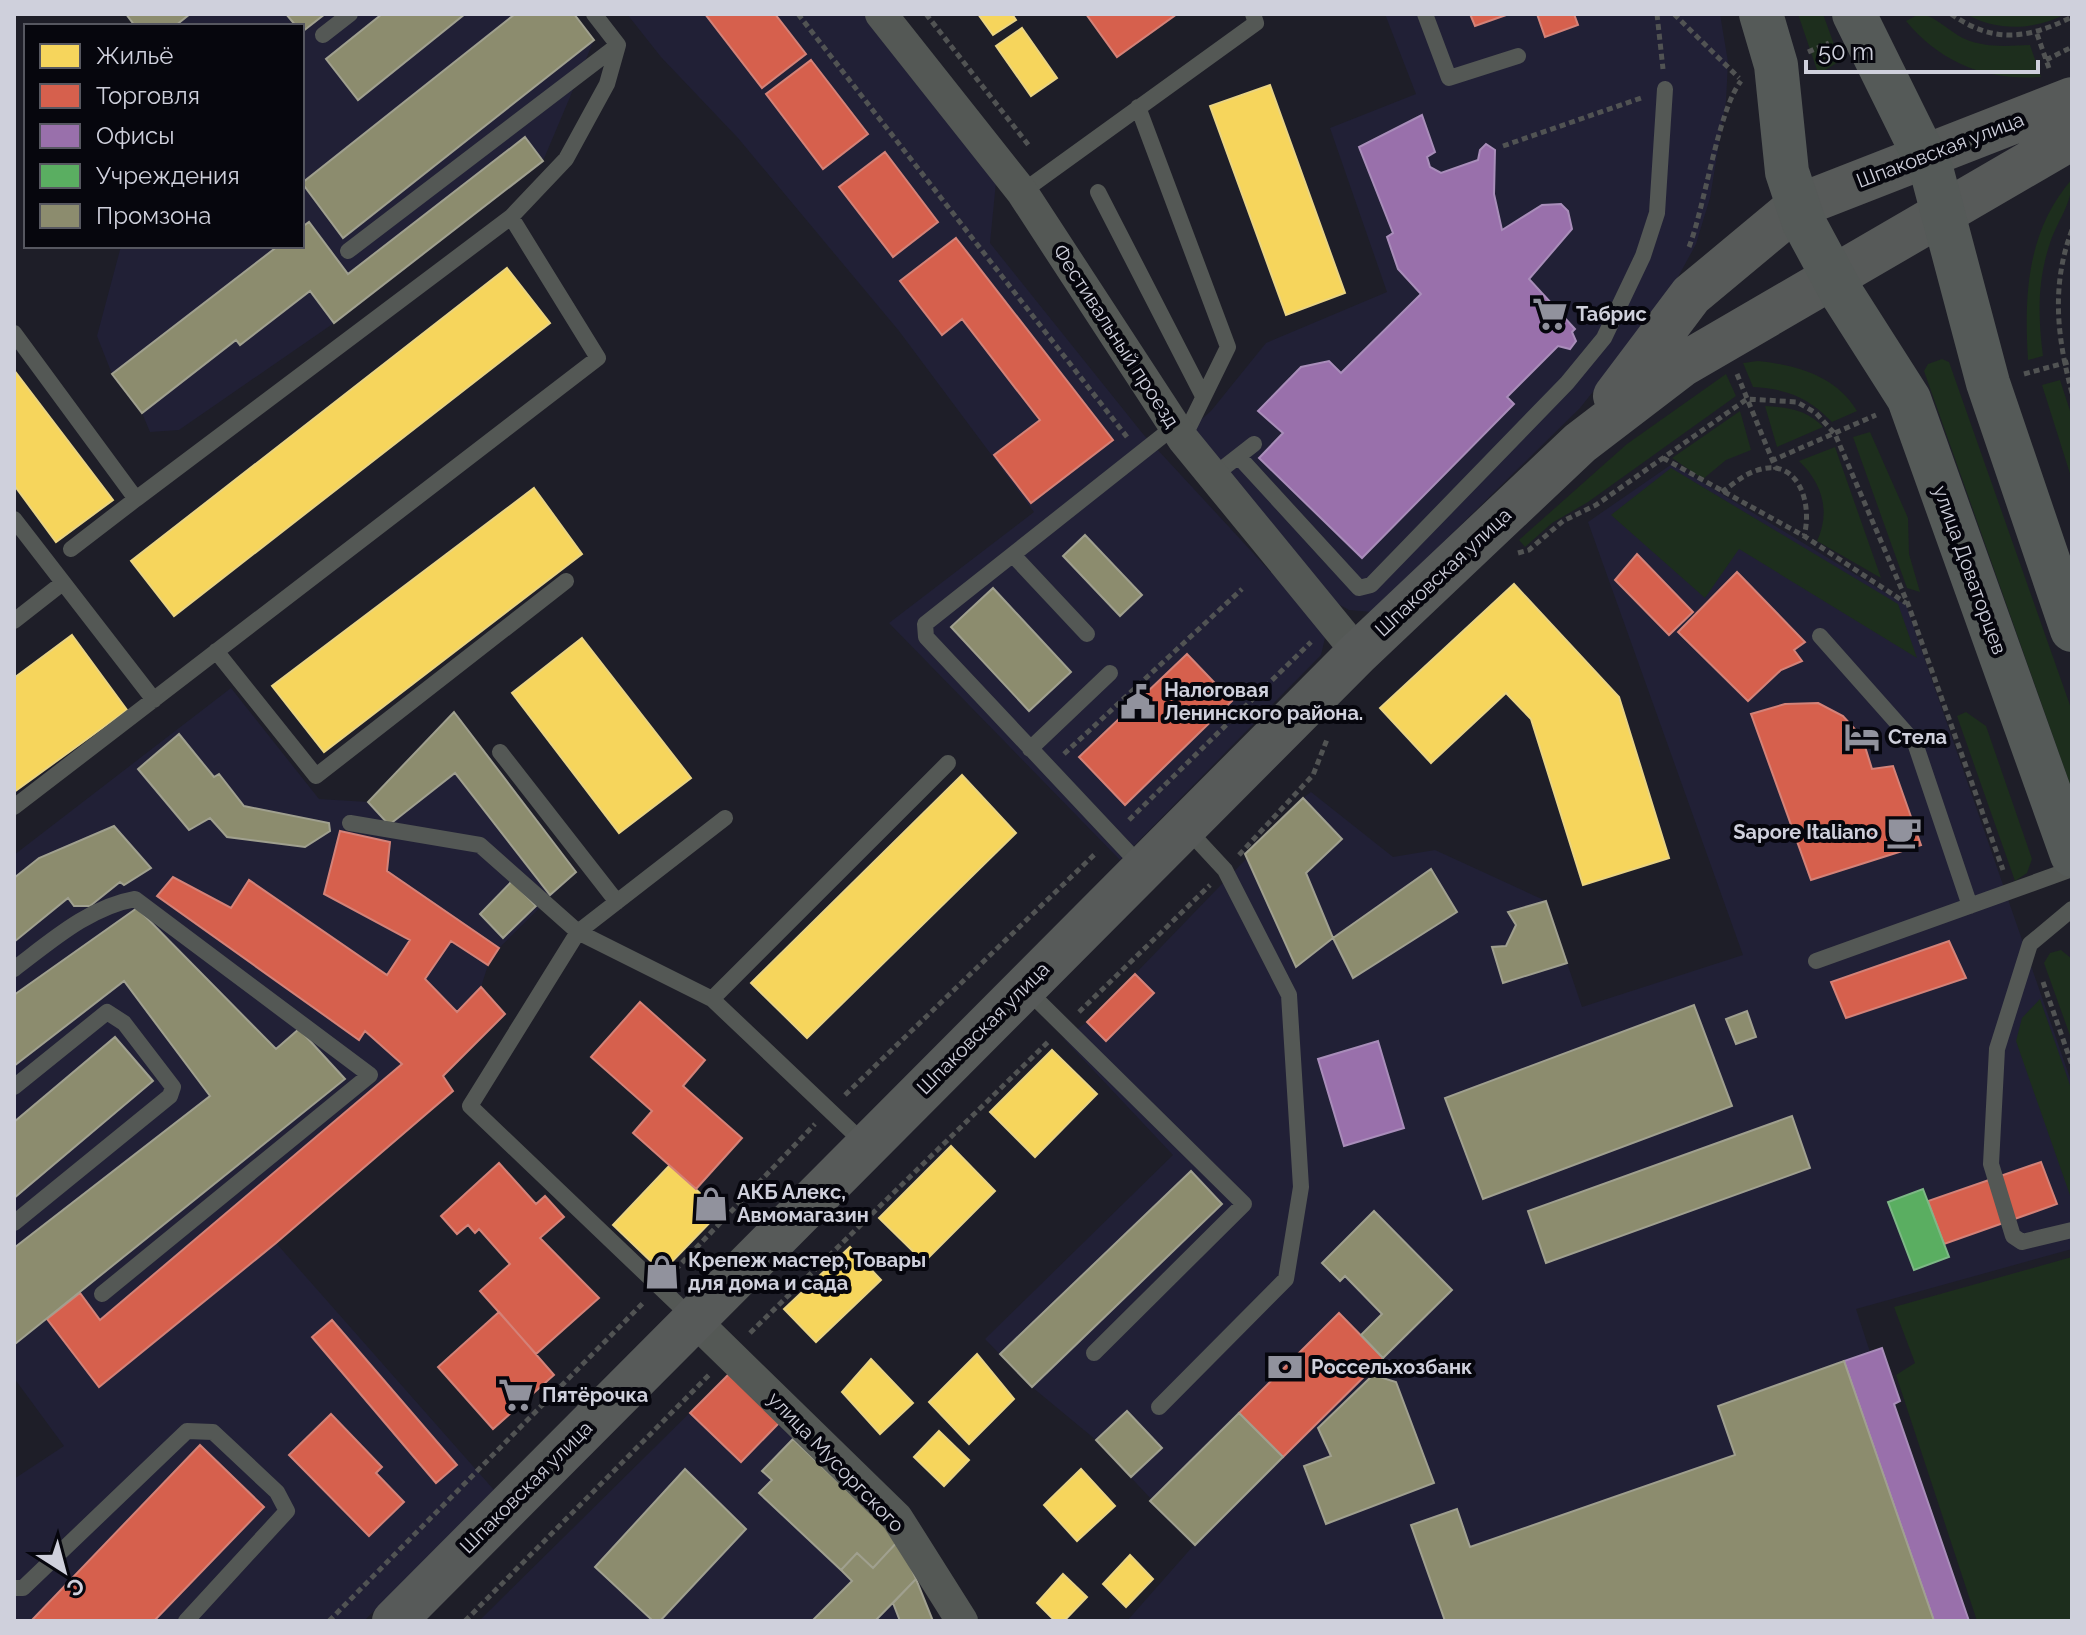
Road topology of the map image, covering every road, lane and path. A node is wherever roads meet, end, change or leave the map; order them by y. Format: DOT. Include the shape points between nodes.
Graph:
graph roads {
  1 [pos="350,14"];
  2 [pos="594,14"];
  3 [pos="798,14"];
  4 [pos="881,14"];
  5 [pos="926,14"];
  6 [pos="1253,14"];
  7 [pos="1425,14"];
  8 [pos="1657,14"];
  9 [pos="1674,14"];
  10 [pos="1761,14"];
  11 [pos="1854,14"];
  12 [pos="1951,14"];
  13 [pos="2067,17"];
  14 [pos="323,35"];
  15 [pos="618,45"];
  16 [pos="2072,47"];
  17 [pos="1518,56"];
  18 [pos="2046,60"];
  19 [pos="1741,80"];
  20 [pos="1665,89"];
  21 [pos="2072,99"];
  22 [pos="1138,107"];
  23 [pos="2072,138"];
  24 [pos="1503,146"];
  25 [pos="1048,170"];
  26 [pos="1792,189"];
  27 [pos="1022,192"];
  28 [pos="1098,192"];
  29 [pos="511,217"];
  30 [pos="2072,230"];
  31 [pos="348,251"];
  32 [pos="14,333"];
  33 [pos="2072,393"];
  34 [pos="1203,396"];
  35 [pos="1179,432"];
  36 [pos="1580,443"];
  37 [pos="1254,444"];
  38 [pos="1139,453"];
  39 [pos="1239,457"];
  40 [pos="1663,458"];
  41 [pos="1213,476"];
  42 [pos="1722,492"];
  43 [pos="136,499"];
  44 [pos="14,519"];
  45 [pos="1804,536"];
  46 [pos="71,549"];
  47 [pos="1013,555"];
  48 [pos="1510,556"];
  49 [pos="566,581"];
  50 [pos="60,585"];
  51 [pos="1242,589"];
  52 [pos="1908,604"];
  53 [pos="14,621"];
  54 [pos="2072,630"];
  55 [pos="1087,634"];
  56 [pos="1820,636"];
  57 [pos="1345,638"];
  58 [pos="216,651"];
  59 [pos="1110,673"];
  60 [pos="154,700"];
  61 [pos="1331,728"];
  62 [pos="1030,749"];
  63 [pos="500,752"];
  64 [pos="948,763"];
  65 [pos="1049,770"];
  66 [pos="14,807"];
  67 [pos="725,818"];
  68 [pos="350,823"];
  69 [pos="1185,827"];
  70 [pos="1112,837"];
  71 [pos="2072,855"];
  72 [pos="1143,869"];
  73 [pos="2072,869"];
  74 [pos="1225,870"];
  75 [pos="2010,891"];
  76 [pos="617,902"];
  77 [pos="1970,906"];
  78 [pos="2072,909"];
  79 [pos="578,932"];
  80 [pos="2030,944"];
  81 [pos="1816,961"];
  82 [pos="14,969"];
  83 [pos="1023,987"];
  84 [pos="712,999"];
  85 [pos="1063,1028"];
  86 [pos="2072,1065"];
  87 [pos="14,1087"];
  88 [pos="829,1110"];
  89 [pos="865,1144"];
  90 [pos="14,1223"];
  91 [pos="2072,1230"];
  92 [pos="660,1287"];
  93 [pos="102,1294"];
  94 [pos="692,1318"];
  95 [pos="1094,1353"];
  96 [pos="729,1354"];
  97 [pos="1159,1407"];
  98 [pos="14,1588"];
  99 [pos="186,1621"];
  100 [pos="329,1621"];
  101 [pos="394,1621"];
  102 [pos="465,1621"];
  103 [pos="962,1621"];
  1 -- 14 [label="lane"];
  2 -- 15 [label="lane"];
  3 -- 38 [label="path"];
  4 -- 27 [label="street, Фестивальный проезд"];
  5 -- 25 [label="path"];
  6 -- 22 [label="lane" via="1256,23"];
  7 -- 17 [label="lane" via="1449,78"];
  8 -- 20 [label="path"];
  9 -- 19 [label="path"];
  10 -- 26 [label="main road" via="1776,65"];
  11 -- 54 [label="main road" via="1932,172 1988,383"];
  12 -- 13 [label="path" via="1969,26 2005,36 2037,34"];
  15 -- 29 [label="lane" via="607,84 566,159"];
  15 -- 31 [label="lane"];
  16 -- 18 [label="path"];
  20 -- 24 [label="path"];
  20 -- 39 [label="lane" via="1657,213 1604,338 1371,585 1359,588"];
  21 -- 26 [label="main road, Шпаковская улица"];
  22 -- 25 [label="lane"];
  22 -- 34 [label="lane" via="1228,347"];
  23 -- 36 [label="main road, Шпаковская улица" via="1682,365"];
  25 -- 27 [label="lane"];
  26 -- 36 [label="main road, Шпаковская улица" via="1691,295"];
  26 -- 71 [label="main road, улица Доваторцев" via="1844,297 1909,399"];
  27 -- 35 [label="street, Фестивальный проезд"];
  28 -- 34 [label="lane"];
  29 -- 43 [label="lane"];
  29 -- 58 [label="lane" via="598,358"];
  30 -- 33 [label="path" via="2060,265 2056,308"];
  32 -- 43 [label="lane"];
  34 -- 35 [label="lane"];
  35 -- 38 [label="lane"];
  35 -- 41 [label="street, Фестивальный проезд"];
  36 -- 57 [label="main road, Шпаковская улица"];
  37 -- 39 [label="lane"];
  38 -- 47 [label="lane"];
  39 -- 41 [label="lane"];
  40 -- 42 [label="path"];
  40 -- 48 [label="path" via="1596,505 1563,521 1529,550"];
  40 -- 52 [label="path" via="1747,399 1797,402 1816,413 1835,434"];
  41 -- 57 [label="street, Фестивальный проезд"];
  42 -- 45 [label="path"];
  42 -- 45 [label="path" via="1753,471 1786,471 1806,497 1809,517"];
  43 -- 46 [label="lane"];
  44 -- 60 [label="lane"];
  45 -- 52 [label="path"];
  47 -- 55 [label="lane"];
  47 -- 62 [label="lane" via="925,624 926,637"];
  49 -- 58 [label="lane" via="316,776"];
  50 -- 53 [label="lane"];
  51 -- 65 [label="path"];
  52 -- 75 [label="path"];
  56 -- 77 [label="lane" via="1915,743"];
  57 -- 69 [label="main road, Шпаковская улица"];
  57 -- 70 [label="path"];
  58 -- 60 [label="lane"];
  59 -- 62 [label="lane"];
  60 -- 66 [label="lane"];
  61 -- 74 [label="path" via="1313,775"];
  62 -- 65 [label="lane"];
  63 -- 76 [label="lane"];
  64 -- 84 [label="lane"];
  65 -- 70 [label="lane"];
  67 -- 76 [label="lane"];
  68 -- 79 [label="lane" via="480,845"];
  69 -- 72 [label="main road, Шпаковская улица"];
  69 -- 74 [label="lane"];
  70 -- 72 [label="lane"];
  70 -- 88 [label="path"];
  72 -- 83 [label="main road, Шпаковская улица"];
  73 -- 75 [label="lane"];
  74 -- 85 [label="path"];
  74 -- 97 [label="lane" via="1289,995 1301,1187 1286,1279"];
  75 -- 77 [label="lane"];
  76 -- 79 [label="lane"];
  77 -- 81 [label="lane"];
  78 -- 80 [label="lane"];
  79 -- 84 [label="lane"];
  79 -- 92 [label="lane" via="470,1106"];
  80 -- 86 [label="path"];
  80 -- 91 [label="lane" via="1997,1049 1991,1164 2013,1236 2022,1242"];
  82 -- 93 [label="lane" via="68,929 114,903 135,899 370,1075"];
  83 -- 85 [label="lane"];
  83 -- 89 [label="main road, Шпаковская улица"];
  84 -- 88 [label="lane"];
  85 -- 95 [label="lane" via="1244,1204"];
  85 -- 96 [label="path"];
  87 -- 90 [label="lane" via="107,1012 124,1023 173,1087 170,1096"];
  88 -- 89 [label="lane"];
  88 -- 92 [label="path"];
  89 -- 94 [label="main road, Шпаковская улица"];
  92 -- 94 [label="lane"];
  92 -- 100 [label="path"];
  94 -- 96 [label="street, улица Мусоргского"];
  94 -- 101 [label="main road, Шпаковская улица"];
  96 -- 102 [label="path"];
  96 -- 103 [label="street, улица Мусоргского" via="897,1518"];
  98 -- 99 [label="lane" via="23,1588 187,1431 213,1432 277,1492 287,1511"];
}
